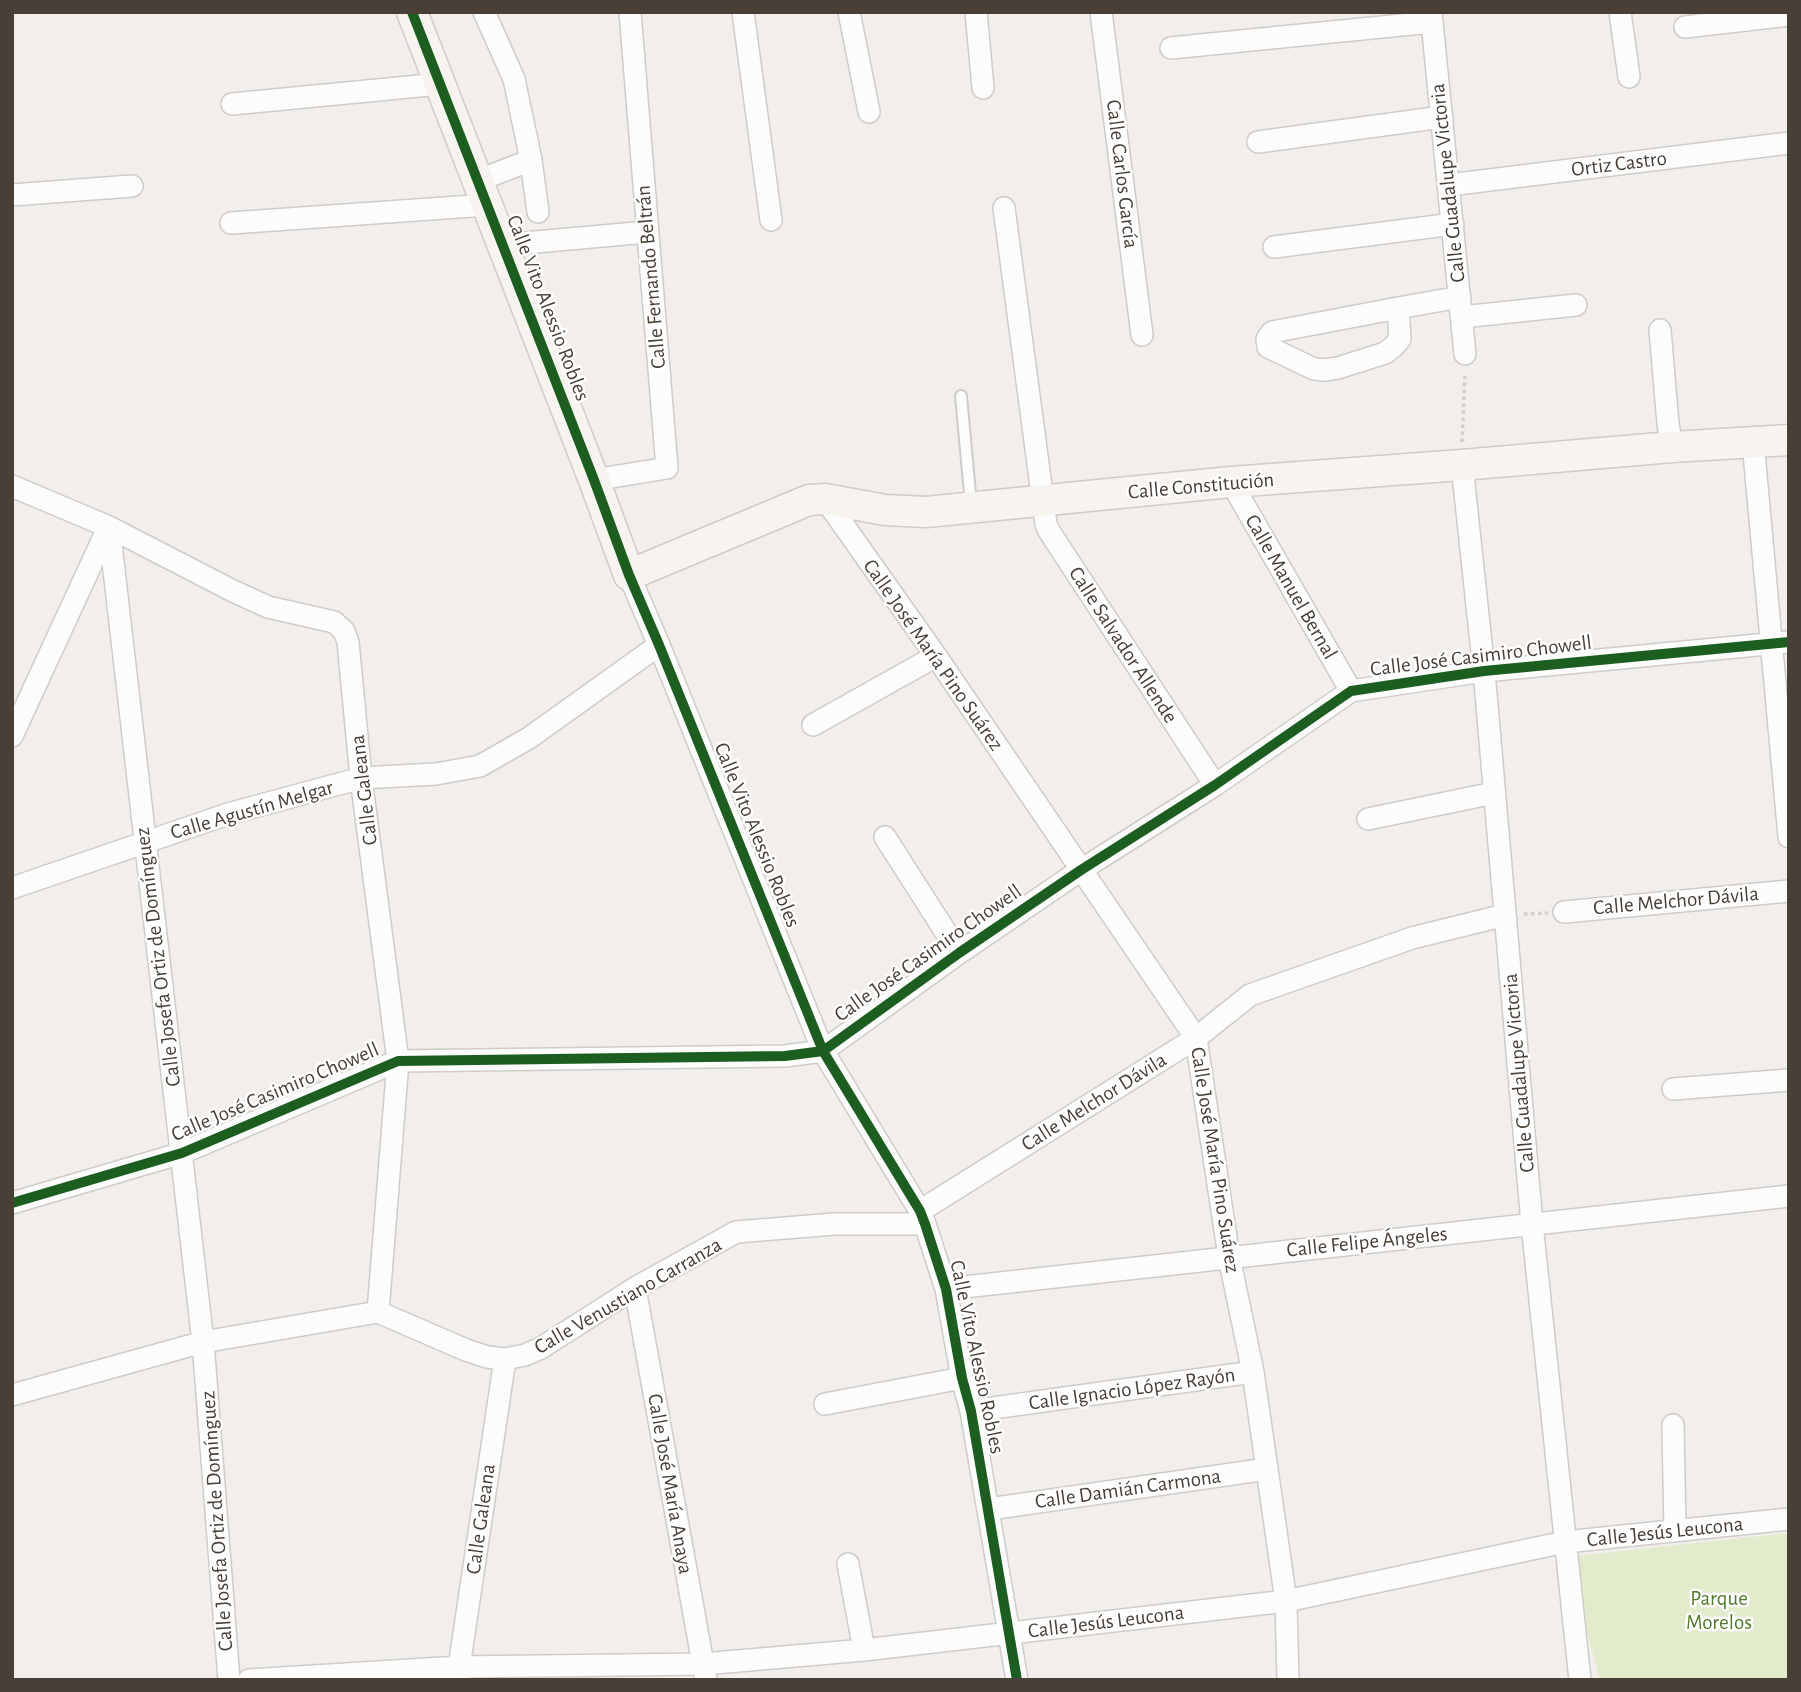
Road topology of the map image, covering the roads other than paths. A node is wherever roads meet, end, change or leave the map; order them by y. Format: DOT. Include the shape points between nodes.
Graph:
graph roads {
  1 [pos="412,12"];
  2 [pos="484,12"];
  3 [pos="630,12"];
  4 [pos="743,12"];
  5 [pos="849,12"];
  6 [pos="976,12"];
  7 [pos="1101,12"];
  8 [pos="1620,12"];
  9 [pos="1789,15"];
  10 [pos="1432,17"];
  11 [pos="1685,27"];
  12 [pos="1171,48"];
  13 [pos="1629,77"];
  14 [pos="440,84"];
  15 [pos="983,88"];
  16 [pos="232,104"];
  17 [pos="869,112"];
  18 [pos="1442,117"];
  19 [pos="1258,142"];
  20 [pos="1789,143"];
  21 [pos="531,160"];
  22 [pos="132,186"];
  23 [pos="1449,186"];
  24 [pos="482,193"];
  25 [pos="12,195"];
  26 [pos="1004,208"];
  27 [pos="538,212"];
  28 [pos="771,220"];
  29 [pos="231,223"];
  30 [pos="1452,224"];
  31 [pos="647,232"];
  32 [pos="502,245"];
  33 [pos="1274,247"];
  34 [pos="1576,305"];
  35 [pos="1461,307"];
  36 [pos="1398,308"];
  37 [pos="1660,330"];
  38 [pos="1142,335"];
  39 [pos="1465,355"];
  40 [pos="961,396"];
  41 [pos="1789,440"];
  42 [pos="1753,442"];
  43 [pos="1672,447"];
  44 [pos="1462,465"];
  45 [pos="594,480"];
  46 [pos="1231,482"];
  47 [pos="12,486"];
  48 [pos="825,499"];
  49 [pos="1042,500"];
  50 [pos="971,507"];
  51 [pos="109,527"];
  52 [pos="629,575"];
  53 [pos="1780,643"];
  54 [pos="659,645"];
  55 [pos="936,656"];
  56 [pos="1484,671"];
  57 [pos="1351,691"];
  58 [pos="813,725"];
  59 [pos="12,736"];
  60 [pos="361,778"];
  61 [pos="1214,785"];
  62 [pos="1494,793"];
  63 [pos="1368,819"];
  64 [pos="885,837"];
  65 [pos="1789,837"];
  66 [pos="144,842"];
  67 [pos="1081,870"];
  68 [pos="12,888"];
  69 [pos="1789,891"];
  70 [pos="1564,912"];
  71 [pos="1506,915"];
  72 [pos="959,953"];
  73 [pos="1196,1038"];
  74 [pos="823,1051"];
  75 [pos="398,1061"];
  76 [pos="1789,1080"];
  77 [pos="1673,1089"];
  78 [pos="182,1153"];
  79 [pos="1789,1196"];
  80 [pos="12,1203"];
  81 [pos="923,1218"];
  82 [pos="1532,1224"];
  83 [pos="1228,1257"];
  84 [pos="635,1288"];
  85 [pos="946,1289"];
  86 [pos="378,1312"];
  87 [pos="203,1342"];
  88 [pos="505,1359"];
  89 [pos="1253,1372"];
  90 [pos="962,1378"];
  91 [pos="12,1395"];
  92 [pos="825,1404"];
  93 [pos="971,1411"];
  94 [pos="1674,1425"];
  95 [pos="1268,1468"];
  96 [pos="989,1509"];
  97 [pos="1789,1519"];
  98 [pos="1675,1531"];
  99 [pos="1565,1542"];
  100 [pos="848,1564"];
  101 [pos="1286,1601"];
  102 [pos="1009,1633"];
  103 [pos="864,1650"];
  104 [pos="704,1672"];
  105 [pos="460,1673"];
  106 [pos="229,1680"];
  107 [pos="249,1680"];
  108 [pos="1017,1680"];
  109 [pos="1288,1680"];
  110 [pos="1580,1680"];
  1 -- 14 [label="street, Calle Vito Alessio Robles"];
  2 -- 21 [label="street" via="514,79"];
  3 -- 31 [label="street, Calle Fernando Beltrán"];
  4 -- 28 [label="street"];
  5 -- 17 [label="street"];
  6 -- 15 [label="street"];
  7 -- 38 [label="street, Calle Carlos García"];
  8 -- 13 [label="street"];
  9 -- 11 [label="street"];
  10 -- 12 [label="street"];
  10 -- 18 [label="street, Calle Guadalupe Victoria"];
  14 -- 16 [label="street"];
  14 -- 24 [label="street, Calle Vito Alessio Robles"];
  18 -- 19 [label="street"];
  18 -- 23 [label="street, Calle Guadalupe Victoria"];
  20 -- 23 [label="street, Ortiz Castro"];
  21 -- 24 [label="street"];
  21 -- 27 [label="street"];
  22 -- 25 [label="street"];
  23 -- 30 [label="street, Calle Guadalupe Victoria"];
  24 -- 29 [label="street"];
  24 -- 32 [label="street, Calle Vito Alessio Robles"];
  26 -- 49 [label="street, Calle Salvador Allende"];
  30 -- 33 [label="street"];
  30 -- 35 [label="street, Calle Guadalupe Victoria"];
  31 -- 32 [label="street"];
  31 -- 45 [label="street, Calle Fernando Beltrán" via="667,468"];
  32 -- 45 [label="street, Calle Vito Alessio Robles"];
  34 -- 35 [label="street"];
  35 -- 36 [label="street"];
  35 -- 39 [label="street, Calle Guadalupe Victoria"];
  36 -- 36 [label="street" via="1272,332 1268,347 1314,369 1338,368 1393,347 1400,339"];
  37 -- 43 [label="street"];
  40 -- 50 [label="lane"];
  41 -- 42 [label="street, Calle Constitución"];
  42 -- 43 [label="street, Calle Constitución"];
  42 -- 53 [label="street"];
  43 -- 44 [label="street, Calle Constitución"];
  44 -- 46 [label="street, Calle Constitución"];
  44 -- 56 [label="street, Calle Guadalupe Victoria"];
  45 -- 52 [label="street, Calle Vito Alessio Robles"];
  46 -- 49 [label="street, Calle Constitución"];
  46 -- 57 [label="street, Calle Manuel Bernal"];
  47 -- 51 [label="street, Calle Galeana"];
  48 -- 50 [label="street, Calle Constitución" via="885,510"];
  48 -- 52 [label="street, Calle Constitución" via="808,500"];
  48 -- 55 [label="street, Calle José María Pino Suárez"];
  49 -- 50 [label="street, Calle Constitución"];
  49 -- 61 [label="street, Calle Salvador Allende" via="1049,531"];
  51 -- 59 [label="street"];
  51 -- 60 [label="street, Calle Galeana" via="268,607 334,622 344,631"];
  51 -- 66 [label="street, Calle Josefa Ortiz de Domínguez"];
  52 -- 54 [label="street, Calle Vito Alessio Robles"];
  53 -- 56 [label="street, Calle José Casimiro Chowell"];
  53 -- 65 [label="street"];
  54 -- 60 [label="street, Calle Agustín Melgar" via="529,738 480,765 436,774"];
  54 -- 74 [label="street, Calle Vito Alessio Robles"];
  55 -- 58 [label="street"];
  55 -- 67 [label="street, Calle José María Pino Suárez"];
  56 -- 57 [label="street, Calle José Casimiro Chowell"];
  56 -- 62 [label="street, Calle Guadalupe Victoria"];
  57 -- 61 [label="street, Calle José Casimiro Chowell"];
  60 -- 66 [label="street, Calle Agustín Melgar"];
  60 -- 75 [label="street, Calle Galeana"];
  61 -- 67 [label="street, Calle José Casimiro Chowell"];
  62 -- 63 [label="street"];
  62 -- 71 [label="street, Calle Guadalupe Victoria"];
  64 -- 72 [label="street"];
  66 -- 68 [label="street, Calle Agustín Melgar"];
  66 -- 78 [label="street, Calle Josefa Ortiz de Domínguez"];
  67 -- 72 [label="street, Calle José Casimiro Chowell"];
  67 -- 73 [label="street, Calle José María Pino Suárez"];
  69 -- 70 [label="street, Calle Melchor Dávila"];
  71 -- 73 [label="street, Calle Melchor Dávila" via="1412,938 1250,995"];
  71 -- 82 [label="street, Calle Guadalupe Victoria"];
  72 -- 74 [label="street, Calle José Casimiro Chowell"];
  73 -- 81 [label="street, Calle Melchor Dávila"];
  73 -- 83 [label="street, Calle José María Pino Suárez"];
  74 -- 75 [label="street, Calle José Casimiro Chowell" via="785,1056"];
  74 -- 81 [label="street, Calle Vito Alessio Robles"];
  75 -- 78 [label="street, Calle José Casimiro Chowell"];
  75 -- 86 [label="street, Calle Galeana"];
  76 -- 77 [label="street"];
  78 -- 80 [label="street, Calle José Casimiro Chowell"];
  78 -- 87 [label="street, Calle Josefa Ortiz de Domínguez"];
  79 -- 82 [label="street, Calle Felipe Ángeles"];
  81 -- 84 [label="street, Calle Venustiano Carranza" via="736,1232"];
  81 -- 85 [label="street, Calle Vito Alessio Robles"];
  82 -- 83 [label="street, Calle Felipe Ángeles"];
  82 -- 99 [label="street, Calle Guadalupe Victoria"];
  83 -- 85 [label="street, Calle Felipe Ángeles"];
  83 -- 89 [label="street, Calle José María Pino Suárez"];
  84 -- 88 [label="street, Calle Venustiano Carranza" via="541,1348"];
  84 -- 104 [label="street, Calle José María Anaya"];
  85 -- 90 [label="street, Calle Vito Alessio Robles"];
  86 -- 87 [label="street"];
  86 -- 88 [label="street, Calle Venustiano Carranza" via="466,1350"];
  87 -- 91 [label="street"];
  87 -- 106 [label="street, Calle Josefa Ortiz de Domínguez"];
  88 -- 105 [label="street, Calle Galeana"];
  89 -- 93 [label="street, Calle Ignacio López Rayón"];
  89 -- 95 [label="street, Calle José María Pino Suárez"];
  90 -- 92 [label="street"];
  90 -- 93 [label="street, Calle Vito Alessio Robles"];
  93 -- 96 [label="street, Calle Vito Alessio Robles"];
  94 -- 98 [label="street"];
  95 -- 96 [label="street, Calle Damián Carmona"];
  95 -- 101 [label="street, Calle José María Pino Suárez"];
  96 -- 102 [label="street, Calle Vito Alessio Robles"];
  97 -- 98 [label="street, Calle Jesús Leucona"];
  98 -- 99 [label="street, Calle Jesús Leucona"];
  99 -- 101 [label="street, Calle Jesús Leucona"];
  99 -- 110 [label="street, Calle Guadalupe Victoria"];
  100 -- 103 [label="street"];
  101 -- 102 [label="street, Calle Jesús Leucona"];
  101 -- 109 [label="street, Calle José María Pino Suárez"];
  102 -- 103 [label="street, Calle Jesús Leucona"];
  102 -- 108 [label="street, Calle Vito Alessio Robles"];
  103 -- 104 [label="street, Calle Jesús Leucona"];
  104 -- 105 [label="street, Calle Jesús Leucona"];
  105 -- 107 [label="street, Calle Jesús Leucona"];
}
